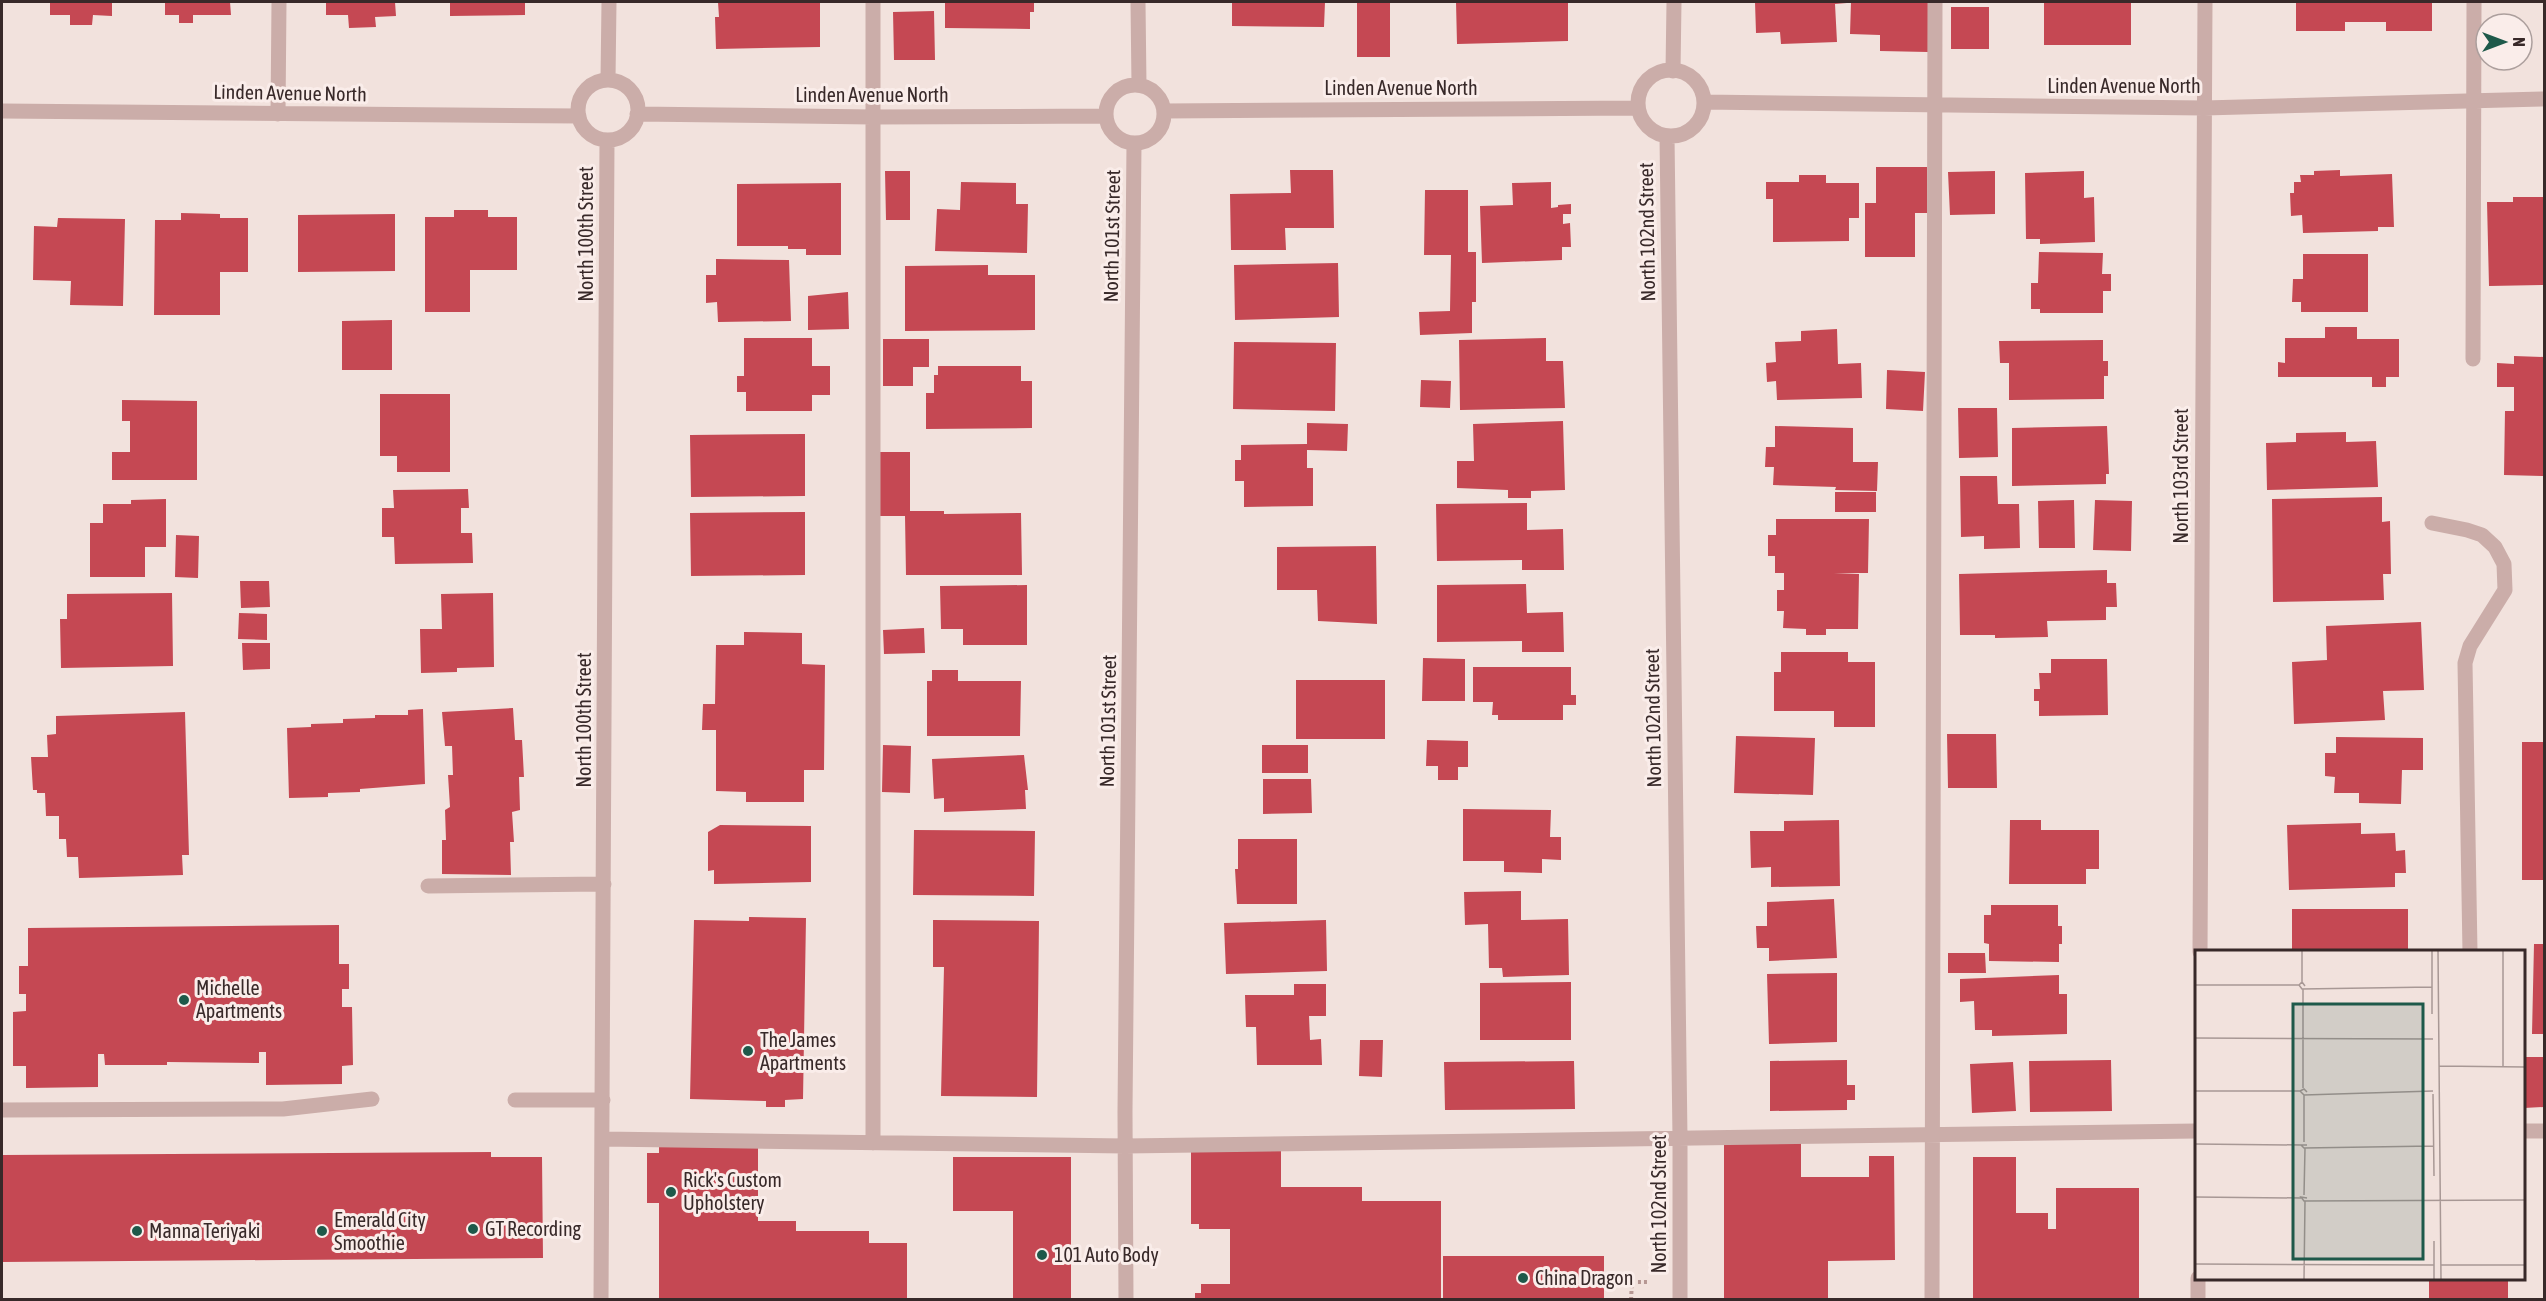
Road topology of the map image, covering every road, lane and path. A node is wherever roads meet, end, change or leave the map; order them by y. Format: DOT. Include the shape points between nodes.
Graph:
graph roads {
  1 [pos="279,2"];
  2 [pos="609,2"];
  3 [pos="873,2"];
  4 [pos="1138,2"];
  5 [pos="1674,2"];
  6 [pos="1935,2"];
  7 [pos="2205,2"];
  8 [pos="2475,2"];
  9 [pos="1673,71"];
  10 [pos="608,80"];
  11 [pos="1139,85"];
  12 [pos="2544,99"];
  13 [pos="2475,101"];
  14 [pos="1704,102"];
  15 [pos="1934,106"];
  16 [pos="1638,108"];
  17 [pos="2204,108"];
  18 [pos="2,111"];
  19 [pos="1165,111"];
  20 [pos="278,114"];
  21 [pos="637,114"];
  22 [pos="579,116"];
  23 [pos="1106,116"];
  24 [pos="872,117"];
  25 [pos="1667,136"];
  26 [pos="607,140"];
  27 [pos="1134,144"];
  28 [pos="2473,359"];
  29 [pos="2432,523"];
  30 [pos="604,884"];
  31 [pos="428,886"];
  32 [pos="2200,950"];
  33 [pos="2470,950"];
  34 [pos="372,1100"];
  35 [pos="515,1100"];
  36 [pos="603,1100"];
  37 [pos="2,1110"];
  38 [pos="2195,1131"];
  39 [pos="2525,1131"];
  40 [pos="2544,1131"];
  41 [pos="1932,1136"];
  42 [pos="1680,1138"];
  43 [pos="603,1139"];
  44 [pos="873,1143"];
  45 [pos="1125,1146"];
  46 [pos="2198,1280"];
  47 [pos="1650,1281"];
  48 [pos="601,1299"];
  49 [pos="1126,1299"];
  50 [pos="1631,1299"];
  51 [pos="1680,1299"];
  52 [pos="1932,1299"];
  53 [pos="2198,1299"];
  1 -- 20 [label="street"];
  2 -- 10 [label="street"];
  3 -- 24 [label="street"];
  4 -- 11 [label="street"];
  5 -- 9 [label="street"];
  6 -- 15 [label="street"];
  7 -- 17 [label="street, North 103rd Street"];
  8 -- 13 [label="street"];
  9 -- 14 [label="street" via="1695,81"];
  9 -- 16 [label="street" via="1648,79 1638,97"];
  10 -- 21 [label="street" via="629,88 635,97"];
  10 -- 22 [label="street" via="586,89 580,97"];
  11 -- 19 [label="street" via="1156,93"];
  11 -- 23 [label="street" via="1113,94"];
  12 -- 13 [label="street, Linden Avenue North"];
  13 -- 17 [label="street, Linden Avenue North"];
  13 -- 28 [label="street"];
  14 -- 15 [label="street, Linden Avenue North"];
  14 -- 25 [label="street" via="1702,114 1689,131"];
  15 -- 17 [label="street, Linden Avenue North"];
  15 -- 41 [label="street"];
  16 -- 19 [label="street, Linden Avenue North"];
  16 -- 25 [label="street" via="1647,126 1656,134"];
  17 -- 32 [label="street, North 103rd Street"];
  18 -- 20 [label="street, Linden Avenue North"];
  19 -- 27 [label="street" via="1164,122 1153,138"];
  20 -- 22 [label="street, Linden Avenue North"];
  21 -- 24 [label="street, Linden Avenue North"];
  21 -- 26 [label="street" via="626,134"];
  22 -- 26 [label="street" via="589,132"];
  23 -- 24 [label="street, Linden Avenue North"];
  23 -- 27 [label="street" via="1116,136"];
  24 -- 44 [label="street"];
  25 -- 42 [label="street, North 102nd Street"];
  26 -- 30 [label="street, North 100th Street"];
  27 -- 45 [label="street, North 101st Street"];
  29 -- 33 [label="street" via="2482,535 2495,547 2504,564 2505,590 2470,646 2465,663"];
  30 -- 31 [label="street"];
  30 -- 36 [label="street, North 100th Street"];
  34 -- 37 [label="street" via="283,1109"];
  35 -- 36 [label="street"];
  36 -- 43 [label="street, North 100th Street"];
  38 -- 41 [label="street"];
  39 -- 40 [label="street"];
  41 -- 42 [label="street"];
  41 -- 52 [label="street"];
  42 -- 45 [label="street"];
  42 -- 51 [label="street, North 102nd Street"];
  43 -- 44 [label="street"];
  43 -- 48 [label="street, North 100th Street"];
  44 -- 45 [label="street"];
  45 -- 49 [label="street, North 101st Street"];
  46 -- 53 [label="street"];
  47 -- 50 [label="path" via="1632,1281"];
}
